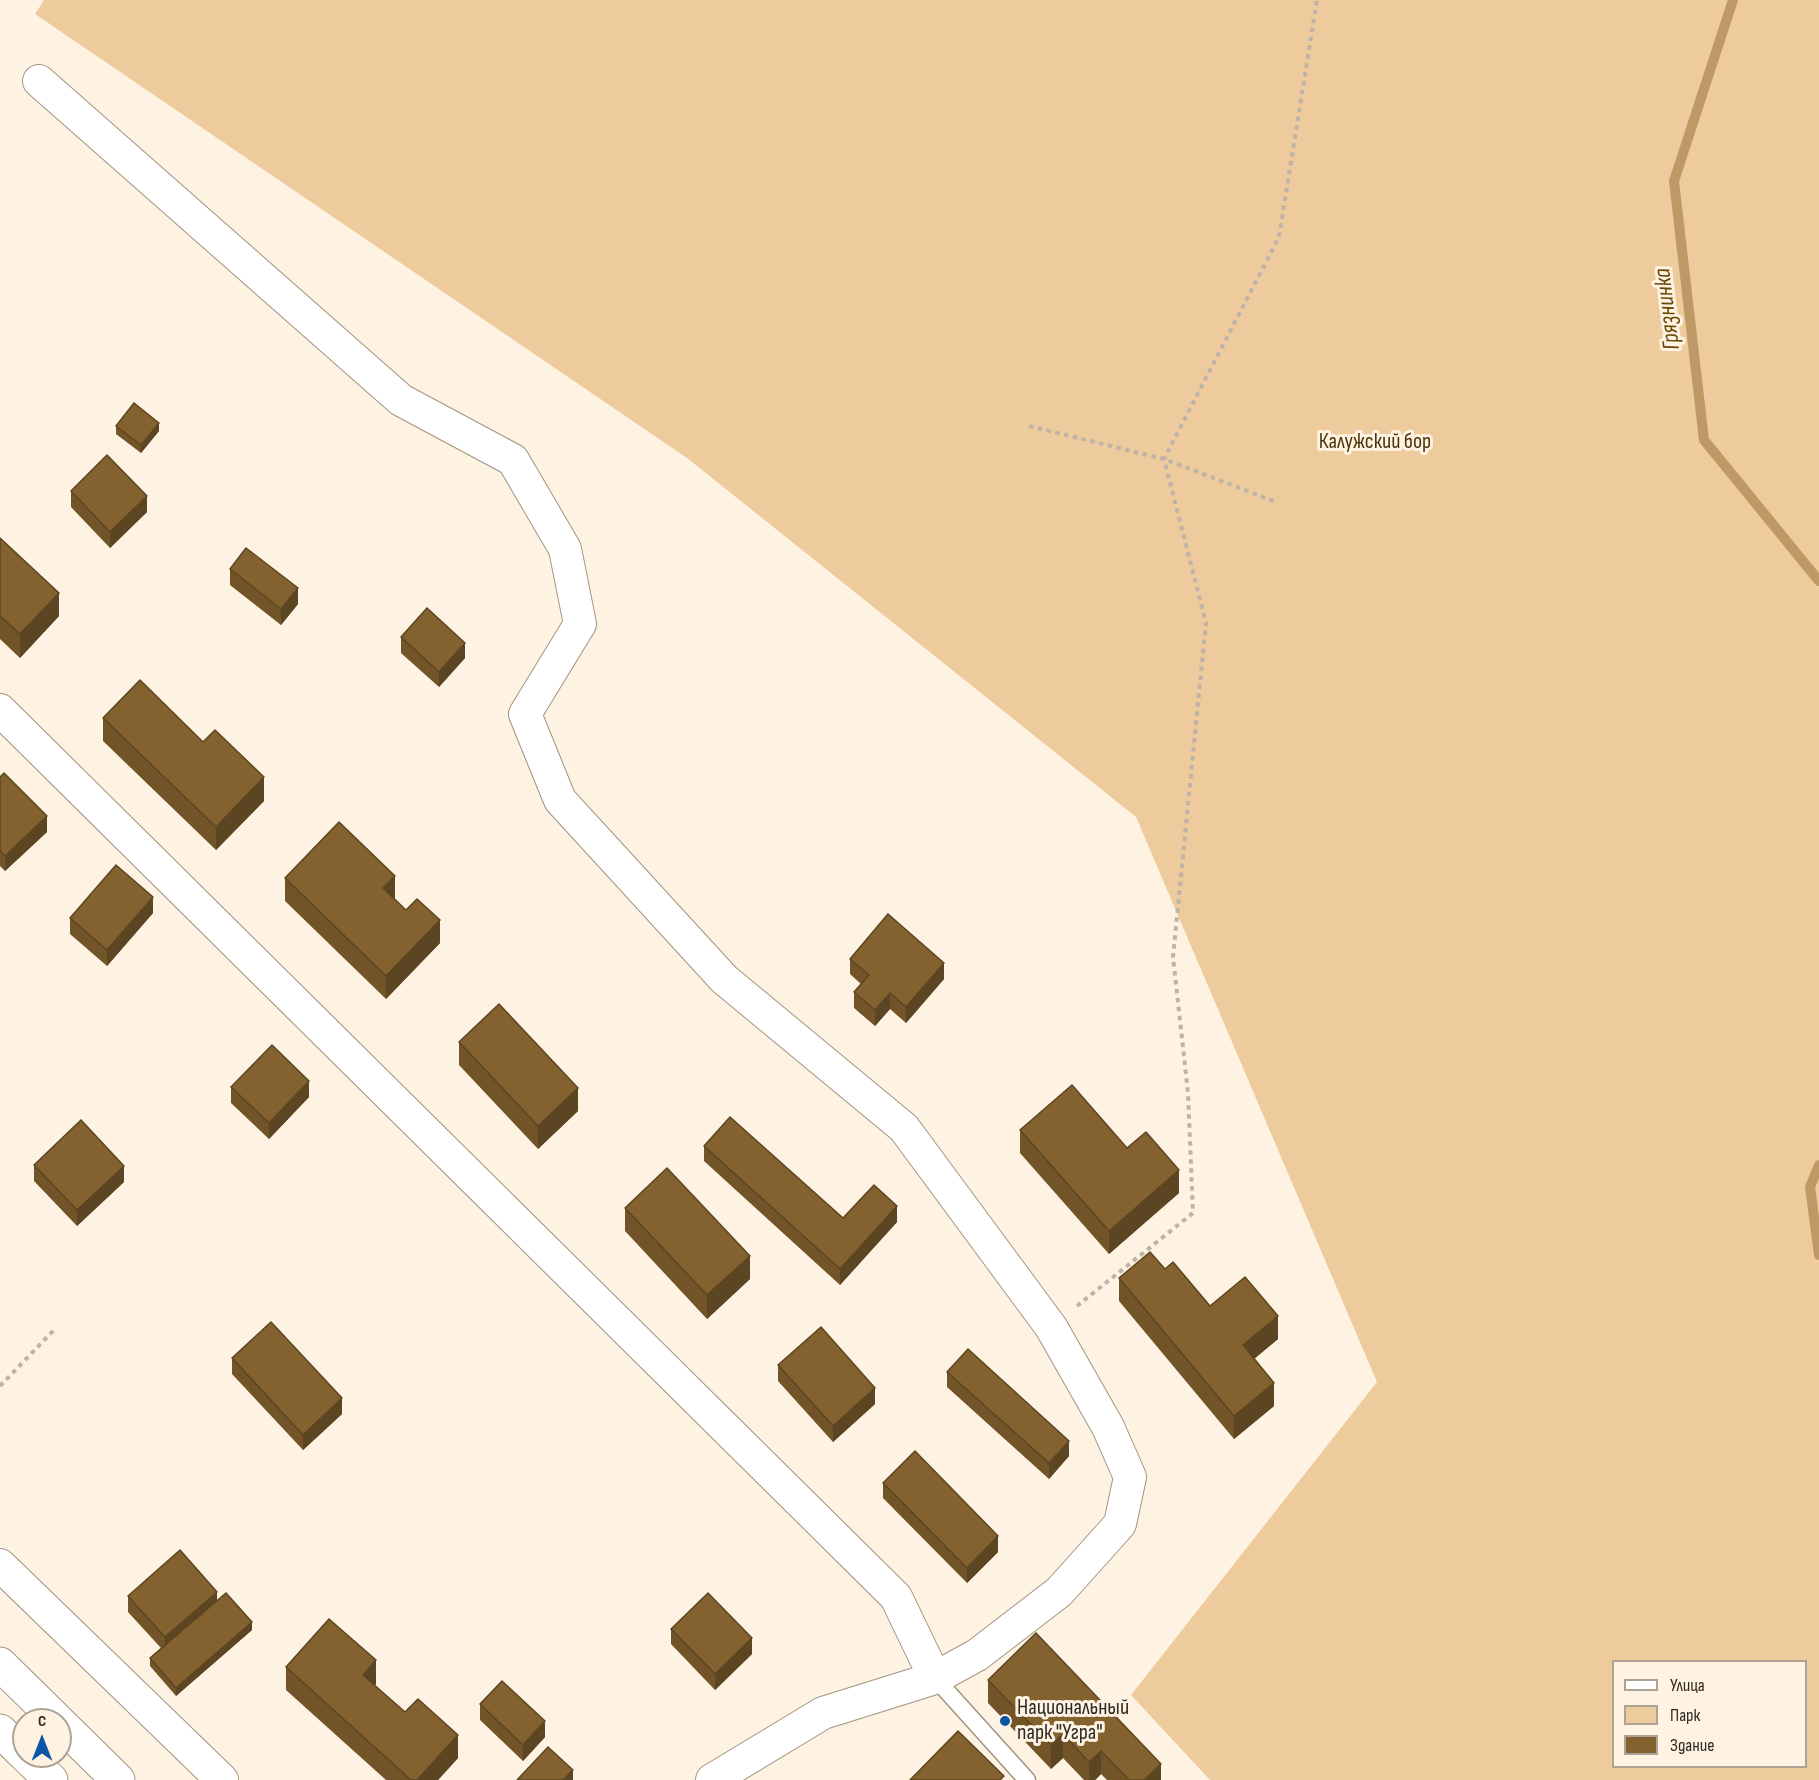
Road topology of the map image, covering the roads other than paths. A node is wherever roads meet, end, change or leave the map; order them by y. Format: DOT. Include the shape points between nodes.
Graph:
graph roads {
  1 [pos="39,81"];
  2 [pos="0,710"];
  3 [pos="0,1565"];
  4 [pos="0,1664"];
  5 [pos="935,1678"];
  6 [pos="46,1708"];
  7 [pos="0,1731"];
  8 [pos="72,1734"];
  9 [pos="12,1743"];
  10 [pos="39,1768"];
  11 [pos="51,1780"];
  12 [pos="118,1780"];
  13 [pos="222,1780"];
  14 [pos="712,1780"];
  15 [pos="1027,1780"];
  1 -- 5 [label="street" via="401,400 513,460 565,549 580,624 525,714 560,800 724,979 904,1128 1051,1327 1108,1427 1130,1477 1120,1524 1059,1592 977,1655"];
  2 -- 5 [label="street" via="896,1598"];
  3 -- 13 [label="street"];
  4 -- 6 [label="highway"];
  5 -- 14 [label="street" via="823,1713"];
  5 -- 15 [label="lane"];
  7 -- 9 [label="highway"];
  8 -- 12 [label="highway"];
  10 -- 11 [label="highway"];
}
